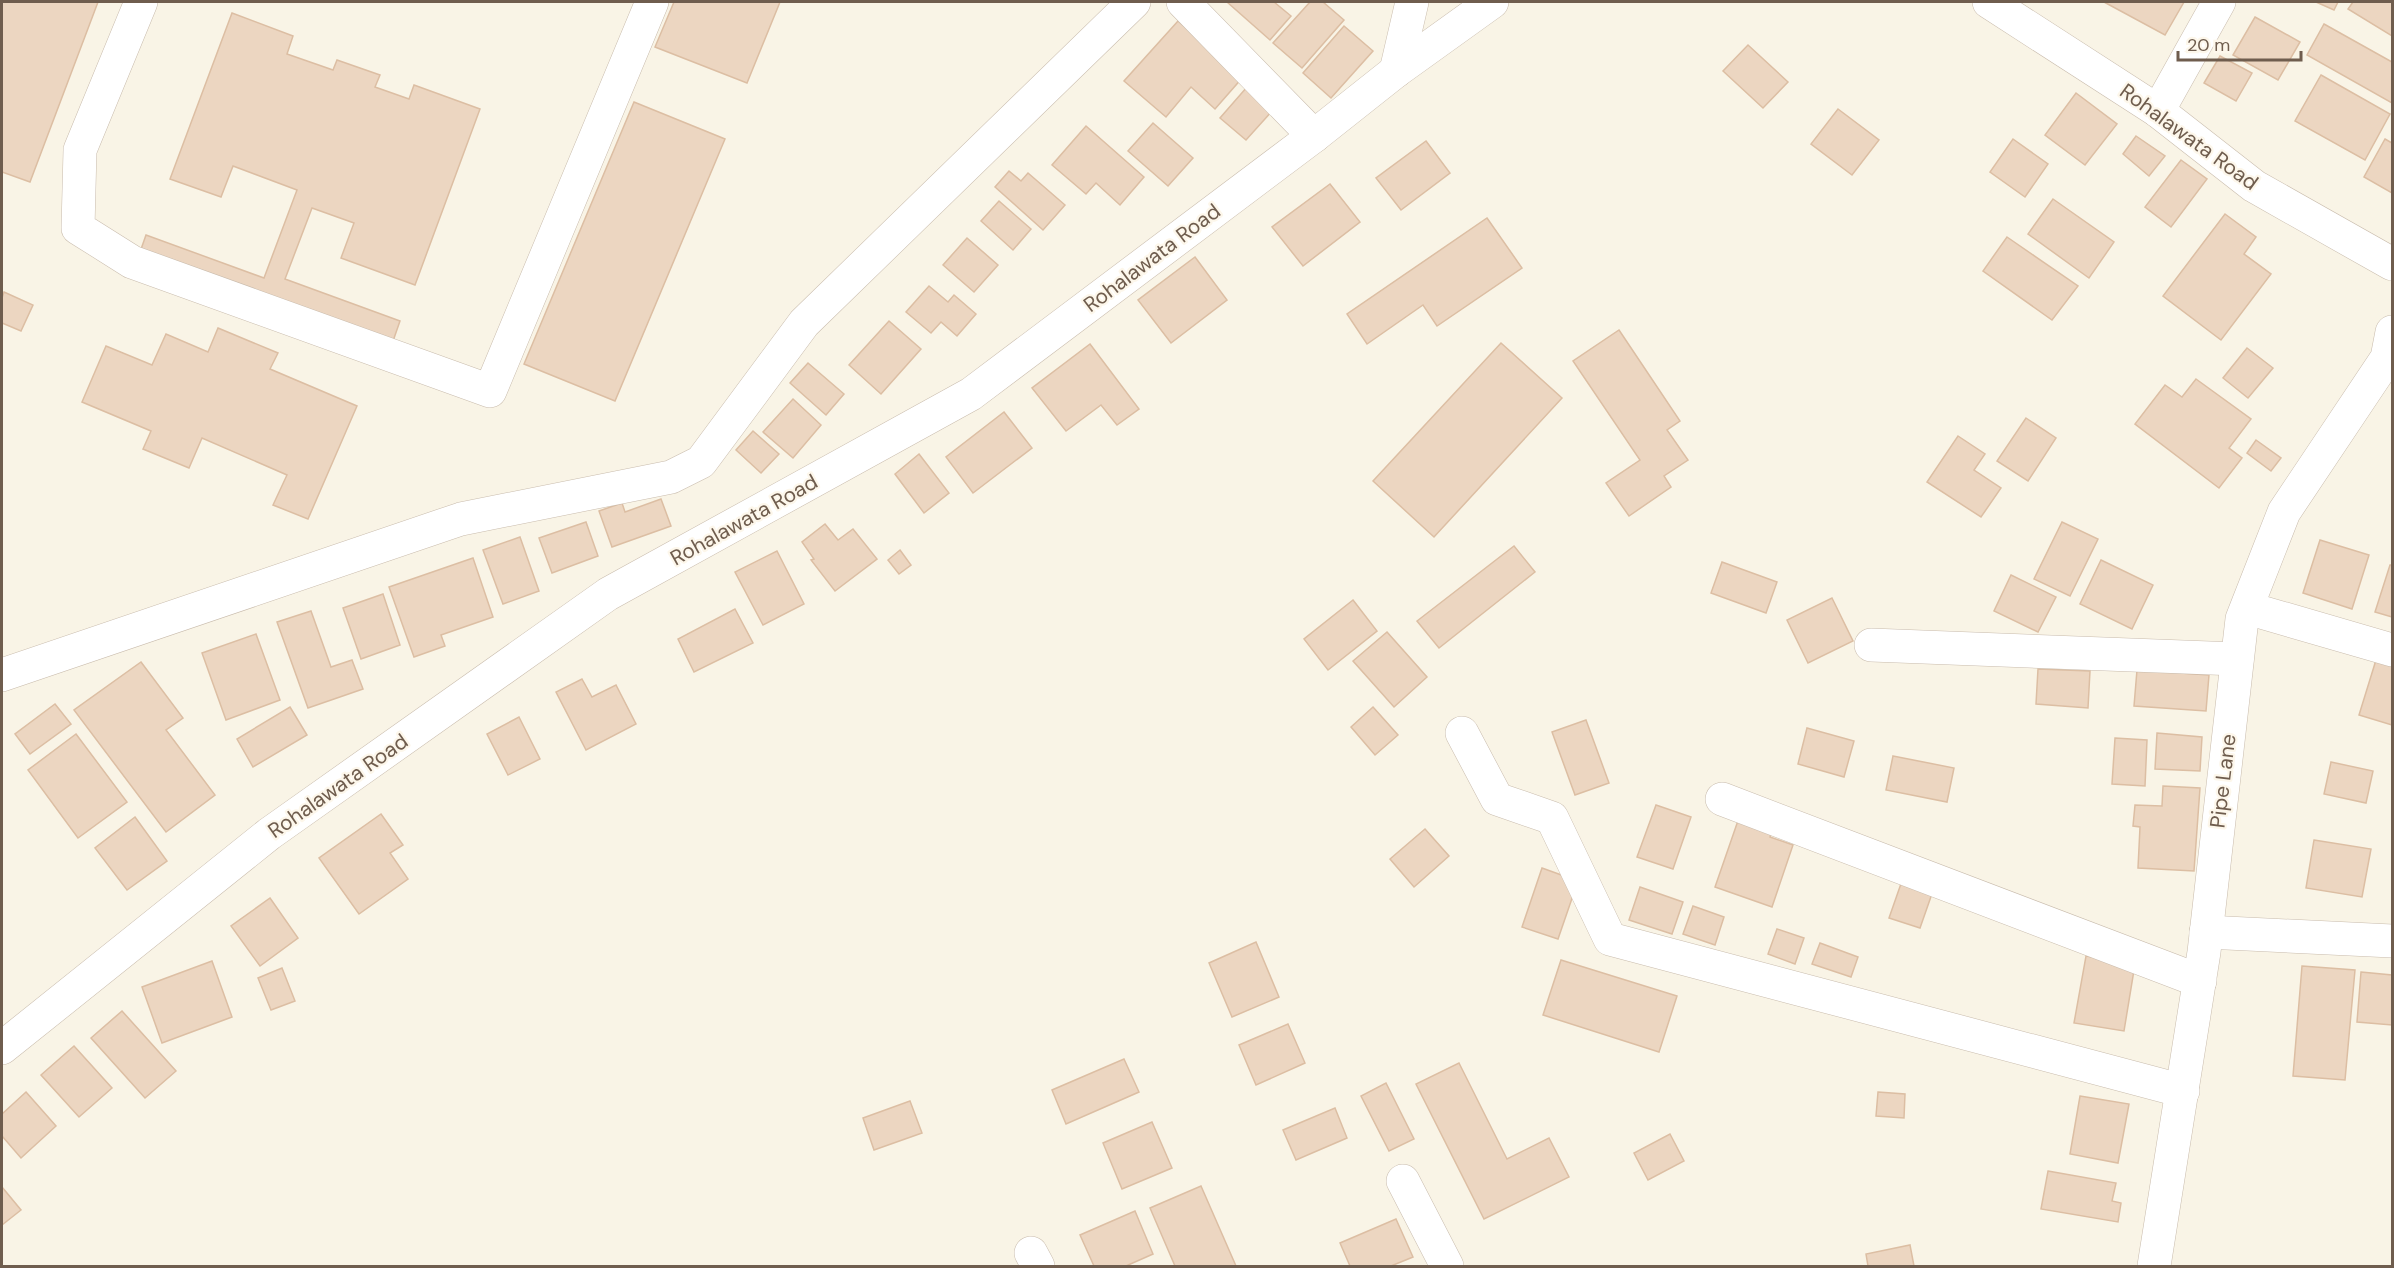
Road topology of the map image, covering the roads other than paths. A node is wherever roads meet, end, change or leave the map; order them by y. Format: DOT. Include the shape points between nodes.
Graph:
graph roads {
  1 [pos="141,2"];
  2 [pos="652,2"];
  3 [pos="1134,2"];
  4 [pos="1183,2"];
  5 [pos="1412,2"];
  6 [pos="1492,2"];
  7 [pos="1989,2"];
  8 [pos="2219,2"];
  9 [pos="1396,71"];
  10 [pos="2158,111"];
  11 [pos="1314,136"];
  12 [pos="2392,264"];
  13 [pos="2391,350"];
  14 [pos="2247,608"];
  15 [pos="1871,645"];
  16 [pos="2392,651"];
  17 [pos="2237,659"];
  18 [pos="2,675"];
  19 [pos="1462,733"];
  20 [pos="1722,799"];
  21 [pos="2206,932"];
  22 [pos="2392,941"];
  23 [pos="2200,981"];
  24 [pos="2,1048"];
  25 [pos="2182,1091"];
  26 [pos="1403,1181"];
  27 [pos="1447,1266"];
  28 [pos="2154,1266"];
  1 -- 2 [label="street" via="80,150 78,228 132,262 490,391"];
  3 -- 18 [label="street" via="804,323 701,462 670,477 461,519"];
  4 -- 11 [label="street"];
  5 -- 9 [label="street"];
  6 -- 9 [label="street, Rohalawata Road"];
  7 -- 10 [label="street, Rohalawata Road"];
  8 -- 10 [label="street"];
  9 -- 11 [label="street, Rohalawata Road"];
  10 -- 12 [label="street, Rohalawata Road" via="2254,186"];
  11 -- 24 [label="street, Rohalawata Road" via="971,394 598,601 269,834"];
  13 -- 14 [label="street, Pipe Lane" via="2284,512"];
  14 -- 16 [label="street"];
  14 -- 17 [label="street, Pipe Lane"];
  15 -- 17 [label="street"];
  17 -- 21 [label="street, Pipe Lane"];
  19 -- 25 [label="street" via="1497,799 1552,818 1610,939"];
  20 -- 23 [label="street"];
  21 -- 22 [label="street"];
  21 -- 23 [label="street, Pipe Lane"];
  23 -- 25 [label="street, Pipe Lane"];
  25 -- 28 [label="street, Pipe Lane"];
  26 -- 27 [label="street"];
}
